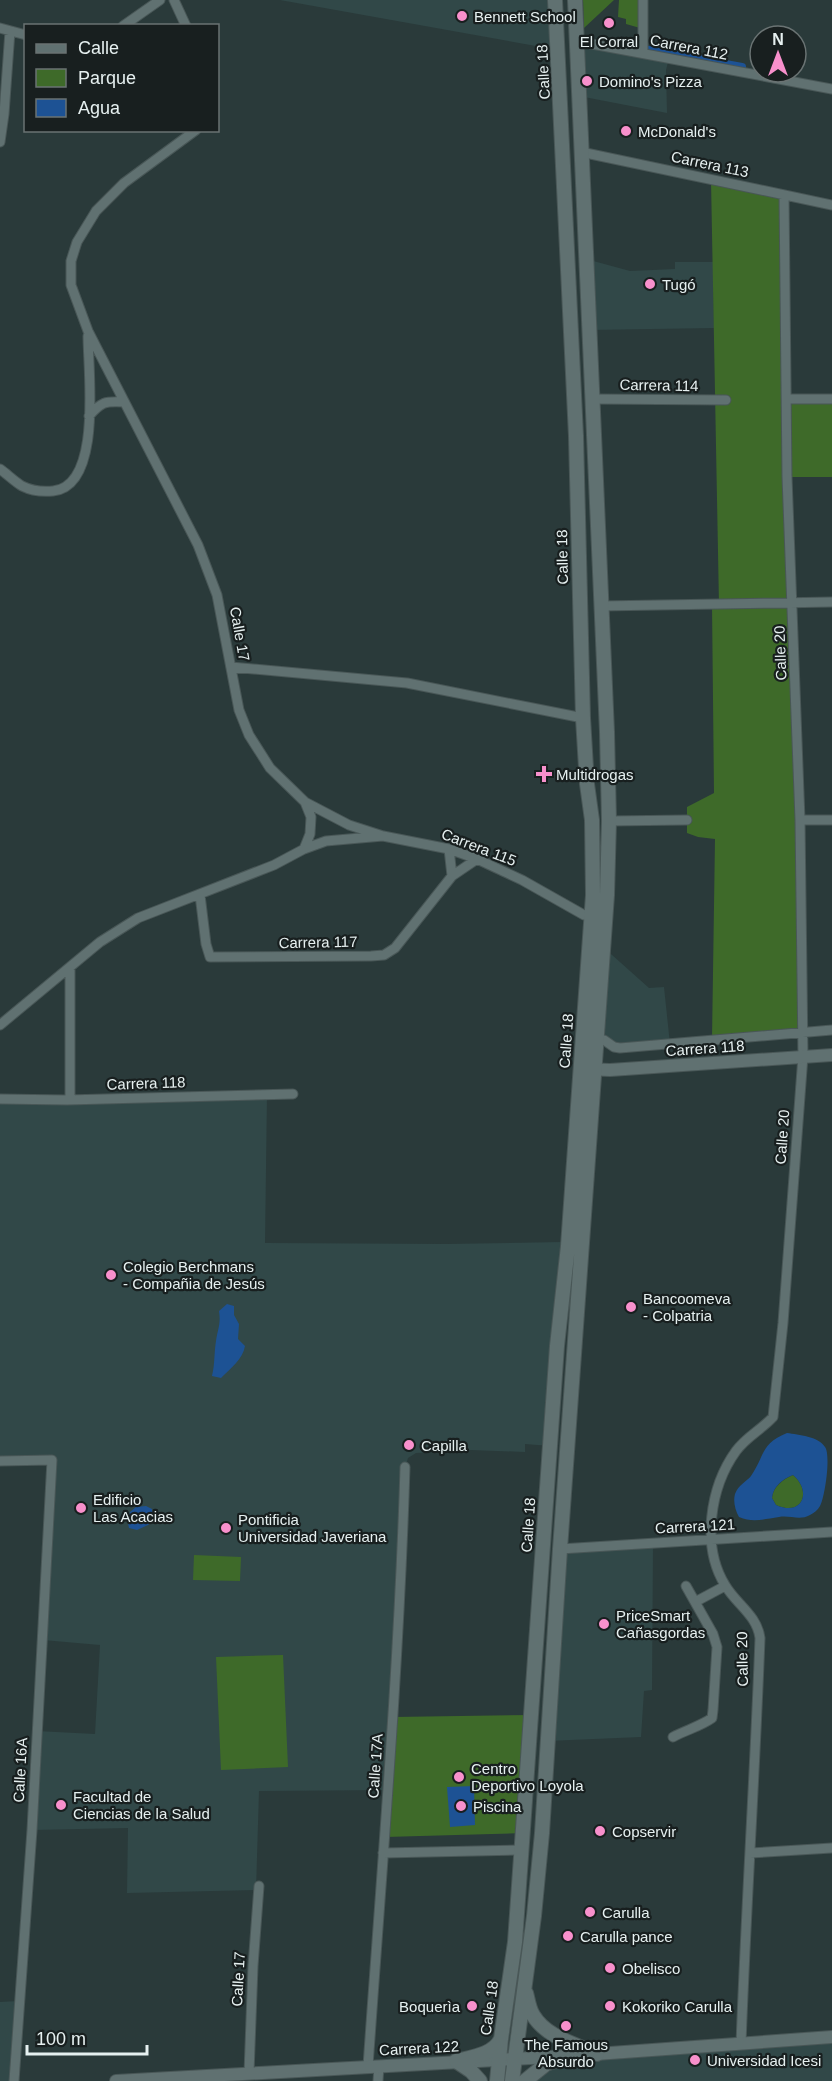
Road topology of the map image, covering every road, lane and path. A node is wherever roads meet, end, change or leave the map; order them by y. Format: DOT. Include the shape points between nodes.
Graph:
graph roads {
  1 [pos="160,0"];
  2 [pos="174,0"];
  3 [pos="555,0"];
  4 [pos="575,0"];
  5 [pos="643,0"];
  6 [pos="126,24"];
  7 [pos="185,24"];
  8 [pos="5,29"];
  9 [pos="24,34"];
  10 [pos="576,41"];
  11 [pos="643,53"];
  12 [pos="832,89"];
  13 [pos="2,115"];
  14 [pos="194,132"];
  15 [pos="0,142"];
  16 [pos="581,152"];
  17 [pos="784,195"];
  18 [pos="832,205"];
  19 [pos="88,331"];
  20 [pos="592,399"];
  21 [pos="787,399"];
  22 [pos="832,399"];
  23 [pos="726,400"];
  24 [pos="123,402"];
  25 [pos="90,416"];
  26 [pos="0,469"];
  27 [pos="832,602"];
  28 [pos="793,603"];
  29 [pos="600,606"];
  30 [pos="231,668"];
  31 [pos="583,718"];
  32 [pos="305,802"];
  33 [pos="687,820"];
  34 [pos="800,820"];
  35 [pos="832,820"];
  36 [pos="609,821"];
  37 [pos="383,836"];
  38 [pos="304,849"];
  39 [pos="449,849"];
  40 [pos="477,859"];
  41 [pos="452,876"];
  42 [pos="200,895"];
  43 [pos="599,915"];
  44 [pos="70,968"];
  45 [pos="0,1025"];
  46 [pos="832,1030"];
  47 [pos="803,1033"];
  48 [pos="604,1040"];
  49 [pos="832,1054"];
  50 [pos="803,1056"];
  51 [pos="587,1069"];
  52 [pos="293,1094"];
  53 [pos="0,1099"];
  54 [pos="70,1100"];
  55 [pos="0,1461"];
  56 [pos="405,1467"];
  57 [pos="832,1532"];
  58 [pos="711,1541"];
  59 [pos="560,1549"];
  60 [pos="686,1586"];
  61 [pos="725,1586"];
  62 [pos="695,1602"];
  63 [pos="673,1737"];
  64 [pos="832,1848"];
  65 [pos="522,1850"];
  66 [pos="383,1853"];
  67 [pos="750,1853"];
  68 [pos="259,1886"];
  69 [pos="524,1987"];
  70 [pos="832,2037"];
  71 [pos="501,2039"];
  72 [pos="741,2043"];
  73 [pos="597,2054"];
  74 [pos="568,2056"];
  75 [pos="516,2058"];
  76 [pos="499,2059"];
  77 [pos="456,2061"];
  78 [pos="374,2066"];
  79 [pos="249,2073"];
  80 [pos="147,2080"];
  81 [pos="14,2081"];
  82 [pos="116,2081"];
  83 [pos="378,2081"];
  84 [pos="480,2081"];
  85 [pos="497,2081"];
  86 [pos="512,2081"];
  87 [pos="525,2081"];
  1 -- 6 [label="street"];
  2 -- 7 [label="street"];
  3 -- 31 [label="main road, Calle 18" via="576,436"];
  4 -- 10 [label="main road, Calle 18"];
  5 -- 11 [label="street"];
  8 -- 9 [label="street"];
  8 -- 13 [label="street"];
  10 -- 11 [label="street, Carrera 112"];
  10 -- 16 [label="main road, Calle 18"];
  11 -- 12 [label="street, Carrera 112"];
  13 -- 15 [label="street"];
  14 -- 19 [label="street, Calle 17" via="124,183 96,211 77,242 71,261 71,285"];
  16 -- 17 [label="street, Carrera 113"];
  16 -- 20 [label="main road, Calle 18"];
  17 -- 18 [label="street, Carrera 113"];
  17 -- 21 [label="street, Calle 20"];
  19 -- 24 [label="street, Calle 17"];
  19 -- 25 [label="street"];
  20 -- 23 [label="street, Carrera 114"];
  20 -- 29 [label="main road, Calle 18"];
  21 -- 22 [label="street"];
  21 -- 28 [label="street, Calle 20"];
  24 -- 25 [label="street" via="107,401"];
  24 -- 30 [label="street, Calle 17" via="198,545 217,595"];
  25 -- 26 [label="street" via="87,454 72,483 57,491 40,492 22,486"];
  27 -- 28 [label="street"];
  28 -- 29 [label="street"];
  28 -- 34 [label="street, Calle 20"];
  29 -- 36 [label="main road, Calle 18"];
  30 -- 31 [label="street" via="407,683"];
  30 -- 32 [label="street, Calle 17" via="238,710 249,735 270,768"];
  31 -- 43 [label="main road, Calle 18"];
  32 -- 37 [label="street, Carrera 115" via="349,825"];
  32 -- 38 [label="street" via="311,817"];
  33 -- 36 [label="street"];
  34 -- 35 [label="street"];
  34 -- 47 [label="street, Calle 20"];
  36 -- 43 [label="main road, Calle 18"];
  37 -- 38 [label="street" via="326,841"];
  37 -- 39 [label="street, Carrera 115"];
  38 -- 42 [label="street"];
  39 -- 40 [label="street, Carrera 115"];
  39 -- 41 [label="street"];
  40 -- 41 [label="street, Carrera 117"];
  40 -- 43 [label="street, Carrera 115" via="584,915"];
  41 -- 42 [label="street, Carrera 117" via="395,948 384,955 371,956 210,957"];
  42 -- 44 [label="street" via="138,918 100,942"];
  43 -- 51 [label="main road, Calle 18"];
  44 -- 45 [label="street"];
  44 -- 54 [label="street"];
  46 -- 47 [label="street"];
  47 -- 48 [label="street" via="620,1048"];
  47 -- 50 [label="street, Calle 20"];
  49 -- 50 [label="street, Carrera 118"];
  50 -- 51 [label="street, Carrera 118"];
  50 -- 58 [label="street, Calle 20" via="773,1418 749,1437 728,1463 718,1485"];
  51 -- 59 [label="main road, Calle 18" via="580,1291"];
  51 -- 65 [label="main road, Calle 18" via="557,1346"];
  52 -- 54 [label="street, Carrera 118"];
  53 -- 54 [label="street, Carrera 118"];
  55 -- 81 [label="street, Calle 16A" via="52,1460"];
  56 -- 66 [label="street, Calle 17A"];
  57 -- 58 [label="street, Carrera 121"];
  58 -- 59 [label="street, Carrera 121"];
  58 -- 61 [label="street, Calle 20"];
  59 -- 69 [label="main road, Calle 18" via="542,1833"];
  60 -- 62 [label="street"];
  61 -- 62 [label="street"];
  61 -- 67 [label="street, Calle 20" via="753,1619 760,1638"];
  62 -- 63 [label="street" via="717,1647 712,1718"];
  64 -- 67 [label="street"];
  65 -- 66 [label="street"];
  65 -- 71 [label="main road, Calle 18" via="515,1942"];
  66 -- 78 [label="street, Calle 17A"];
  67 -- 72 [label="street, Calle 20"];
  68 -- 79 [label="street, Calle 17"];
  69 -- 73 [label="main road" via="532,2014 542,2028"];
  69 -- 75 [label="main road, Calle 18"];
  70 -- 72 [label="street, Carrera 122"];
  71 -- 76 [label="main road, Calle 18"];
  71 -- 77 [label="main road" via="490,2050"];
  72 -- 73 [label="street, Carrera 122"];
  73 -- 74 [label="street, Carrera 122"];
  74 -- 75 [label="street, Carrera 122"];
  74 -- 87 [label="main road" via="546,2064"];
  75 -- 76 [label="street, Carrera 122"];
  75 -- 86 [label="main road, Calle 18"];
  76 -- 77 [label="street, Carrera 122"];
  76 -- 85 [label="main road, Calle 18"];
  77 -- 78 [label="street, Carrera 122"];
  77 -- 84 [label="main road"];
  78 -- 79 [label="street, Carrera 122"];
  78 -- 83 [label="street, Calle 17A"];
  79 -- 80 [label="street, Carrera 122"];
  80 -- 82 [label="street, Carrera 122"];
}
